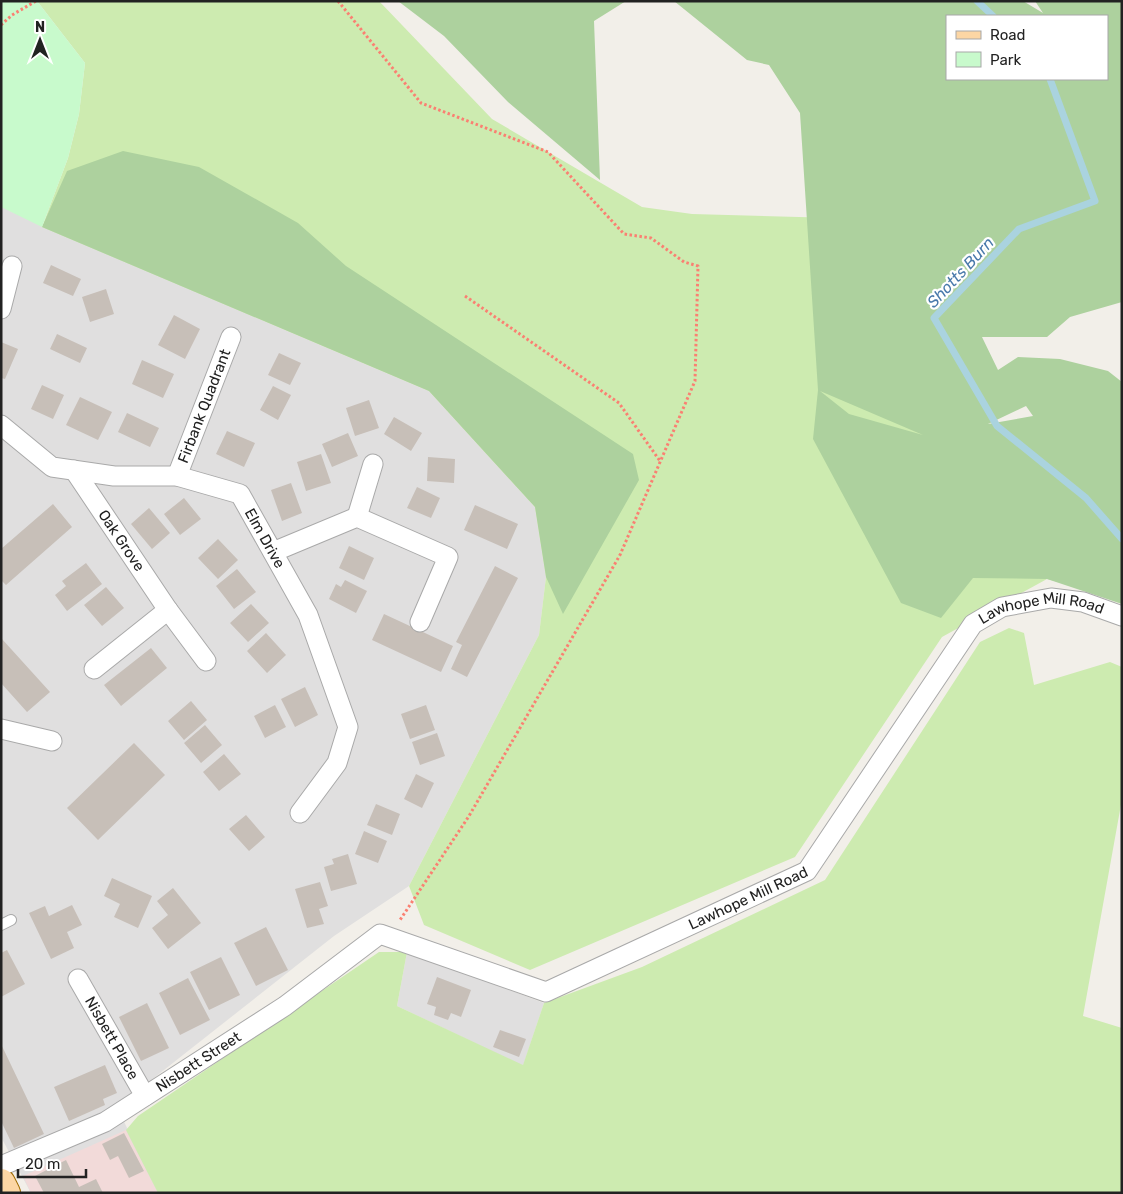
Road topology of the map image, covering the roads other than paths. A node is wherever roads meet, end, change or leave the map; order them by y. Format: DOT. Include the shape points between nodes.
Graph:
graph roads {
  1 [pos="12,266"];
  2 [pos="1,309"];
  3 [pos="231,337"];
  4 [pos="1,424"];
  5 [pos="373,464"];
  6 [pos="74,470"];
  7 [pos="177,476"];
  8 [pos="357,516"];
  9 [pos="273,552"];
  10 [pos="168,610"];
  11 [pos="1122,616"];
  12 [pos="420,622"];
  13 [pos="206,661"];
  14 [pos="94,669"];
  15 [pos="1,729"];
  16 [pos="52,741"];
  17 [pos="300,813"];
  18 [pos="11,920"];
  19 [pos="1,925"];
  20 [pos="384,935"];
  21 [pos="78,979"];
  22 [pos="145,1096"];
  23 [pos="1,1166"];
  24 [pos="1,1183"];
  25 [pos="6,1193"];
  1 -- 2 [label="street"];
  3 -- 7 [label="street, Firbank Quadrant"];
  4 -- 6 [label="street, Elm Drive" via="52,467"];
  5 -- 8 [label="street"];
  6 -- 7 [label="street, Elm Drive" via="114,476"];
  6 -- 10 [label="street, Oak Grove"];
  7 -- 9 [label="street, Elm Drive" via="240,494"];
  8 -- 9 [label="street"];
  8 -- 12 [label="street" via="448,557"];
  9 -- 17 [label="street, Elm Drive" via="308,615 348,727 336,764"];
  10 -- 13 [label="street, Oak Grove"];
  10 -- 14 [label="street"];
  11 -- 20 [label="street, Lawhope Mill Road" via="1083,602 1052,598 1002,607 973,624 807,871 546,992"];
  15 -- 16 [label="street"];
  18 -- 19 [label="lane"];
  20 -- 22 [label="street, Nisbett Street" via="285,1006"];
  21 -- 22 [label="street, Nisbett Place"];
  22 -- 23 [label="street, Nisbett Street" via="105,1122"];
  24 -- 25 [label="main road"];
}
